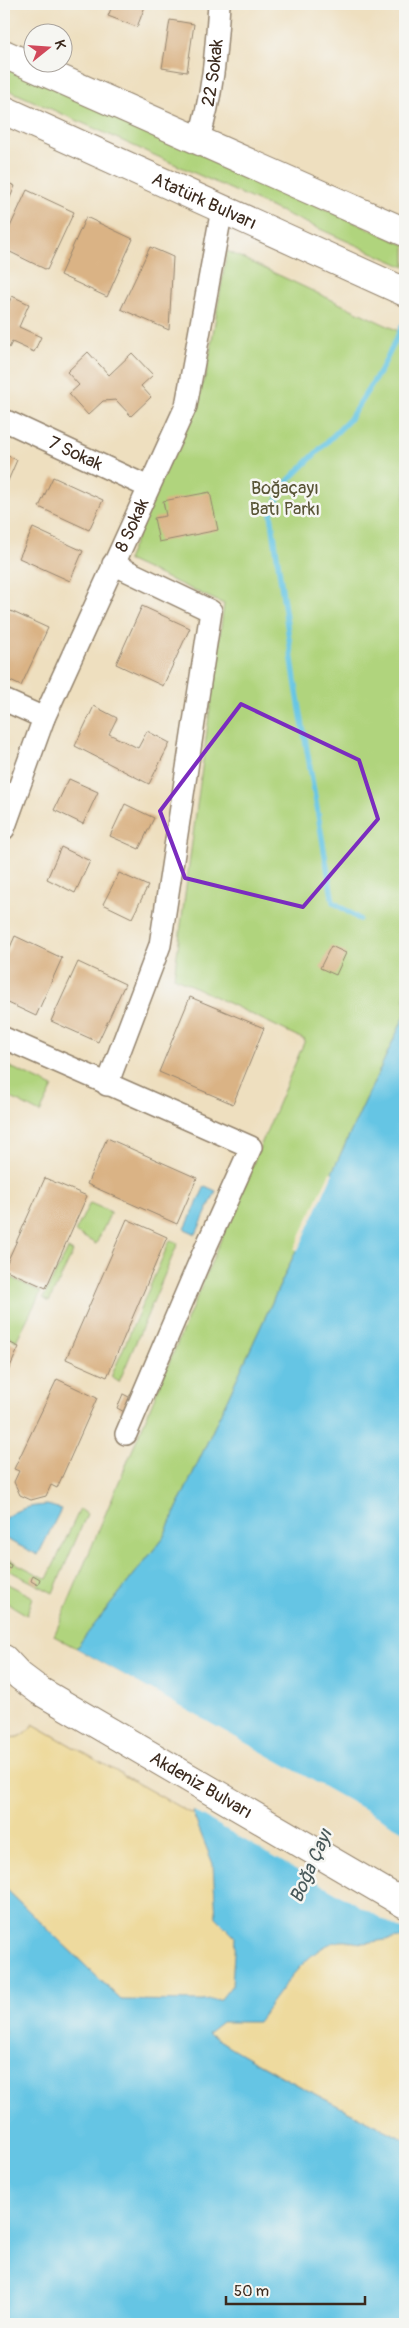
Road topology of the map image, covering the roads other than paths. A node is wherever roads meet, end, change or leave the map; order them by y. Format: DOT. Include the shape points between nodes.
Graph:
graph roads {
  1 [pos="219,4"];
  2 [pos="4,54"];
  3 [pos="4,110"];
  4 [pos="198,141"];
  5 [pos="222,209"];
  6 [pos="405,232"];
  7 [pos="405,292"];
  8 [pos="4,420"];
  9 [pos="148,487"];
  10 [pos="113,564"];
  11 [pos="4,700"];
  12 [pos="44,718"];
  13 [pos="4,829"];
  14 [pos="4,1038"];
  15 [pos="107,1085"];
  16 [pos="126,1434"];
  17 [pos="4,1659"];
  18 [pos="405,1904"];
  1 -- 4 [label="street, 22 Sokak" via="215,70"];
  2 -- 4 [label="main road"];
  3 -- 5 [label="main road, Atatürk Bulvarı"];
  4 -- 6 [label="main road"];
  5 -- 7 [label="main road, Atatürk Bulvarı"];
  5 -- 9 [label="street, 8 Sokak" via="186,406"];
  8 -- 9 [label="street, 7 Sokak"];
  9 -- 10 [label="street, 8 Sokak"];
  10 -- 12 [label="street, 8 Sokak"];
  10 -- 15 [label="street" via="210,610 160,945"];
  11 -- 12 [label="street"];
  12 -- 13 [label="street, 8 Sokak"];
  14 -- 15 [label="street"];
  15 -- 16 [label="street" via="251,1147"];
  17 -- 18 [label="main road, Akdeniz Bulvarı" via="40,1691"];
}
